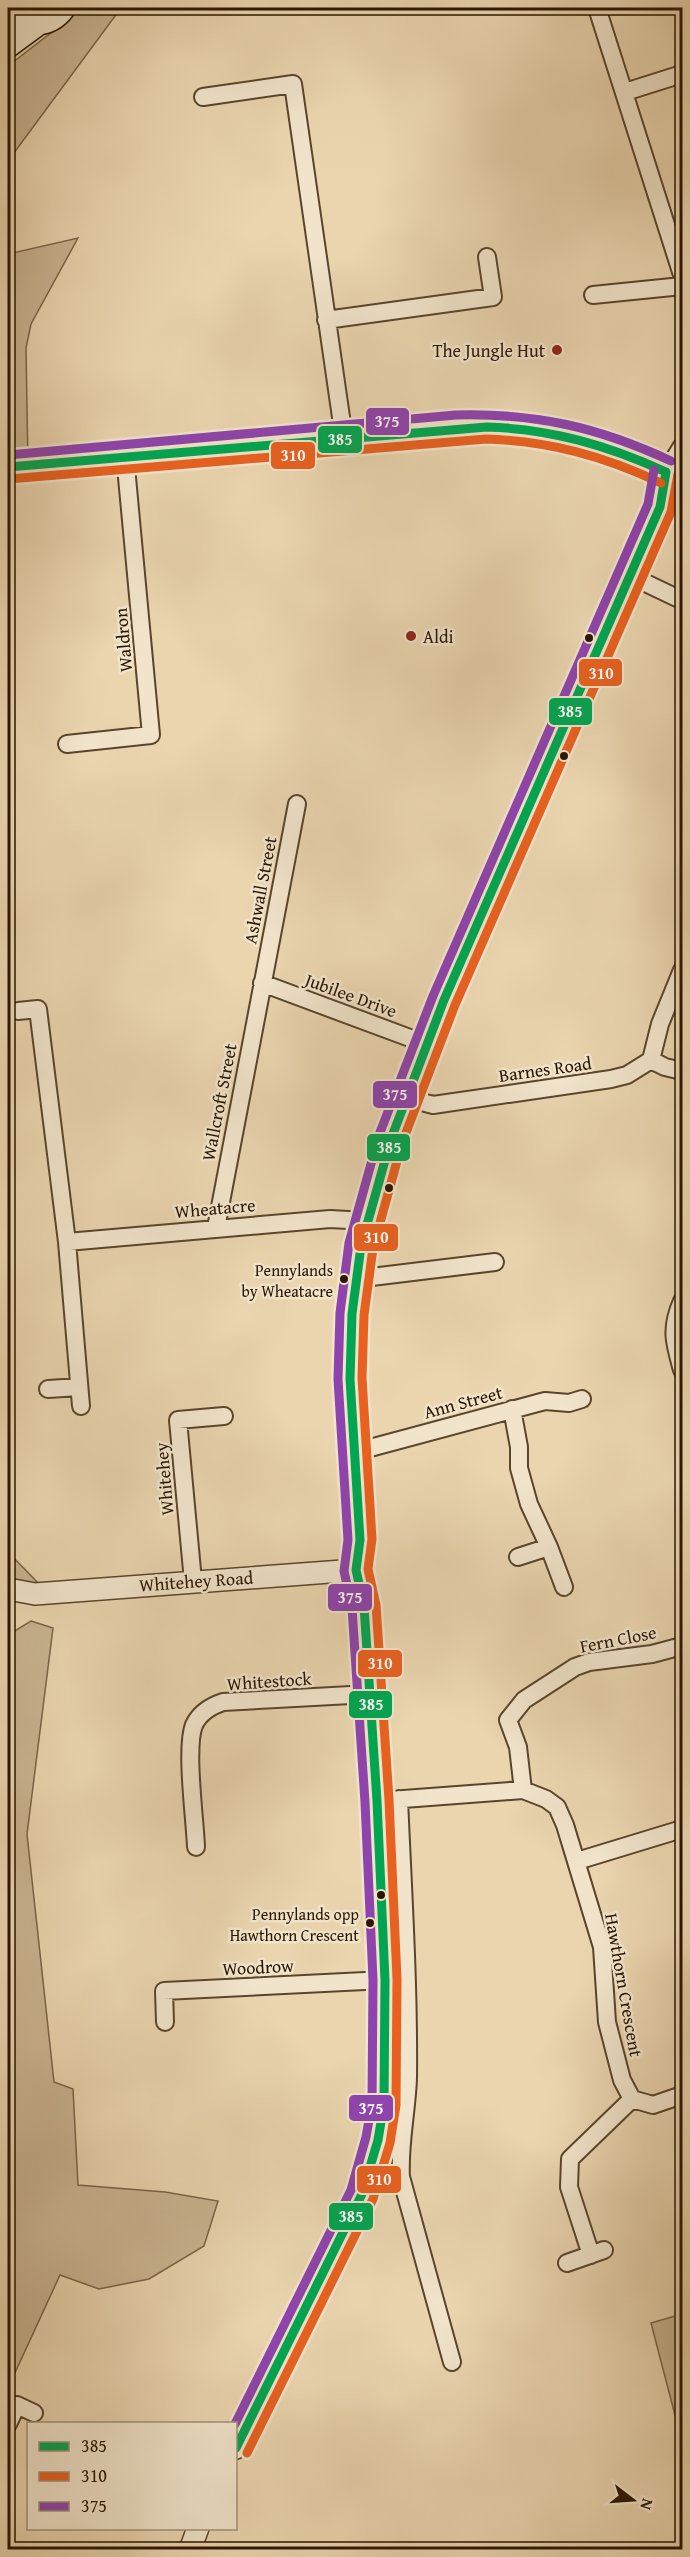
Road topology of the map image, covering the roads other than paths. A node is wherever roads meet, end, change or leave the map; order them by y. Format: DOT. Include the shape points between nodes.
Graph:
graph roads {
  1 [pos="63,8"];
  2 [pos="597,8"];
  3 [pos="8,14"];
  4 [pos="38,23"];
  5 [pos="8,45"];
  6 [pos="682,74"];
  7 [pos="625,92"];
  8 [pos="203,97"];
  9 [pos="487,258"];
  10 [pos="682,275"];
  11 [pos="682,286"];
  12 [pos="593,295"];
  13 [pos="326,320"];
  14 [pos="344,438"];
  15 [pos="682,446"];
  16 [pos="125,456"];
  17 [pos="8,467"];
  18 [pos="666,472"];
  19 [pos="631,576"];
  20 [pos="682,596"];
  21 [pos="67,744"];
  22 [pos="297,804"];
  23 [pos="682,970"];
  24 [pos="262,983"];
  25 [pos="18,1011"];
  26 [pos="426,1044"];
  27 [pos="651,1060"];
  28 [pos="682,1071"];
  29 [pos="407,1098"];
  30 [pos="367,1221"];
  31 [pos="216,1228"];
  32 [pos="67,1242"];
  33 [pos="495,1262"];
  34 [pos="355,1279"];
  35 [pos="682,1301"];
  36 [pos="682,1370"];
  37 [pos="79,1387"];
  38 [pos="48,1389"];
  39 [pos="582,1399"];
  40 [pos="81,1406"];
  41 [pos="512,1409"];
  42 [pos="224,1416"];
  43 [pos="355,1452"];
  44 [pos="549,1547"];
  45 [pos="518,1557"];
  46 [pos="356,1570"];
  47 [pos="193,1581"];
  48 [pos="564,1587"];
  49 [pos="8,1589"];
  50 [pos="35,1594"];
  51 [pos="8,1604"];
  52 [pos="682,1646"];
  53 [pos="369,1694"];
  54 [pos="522,1790"];
  55 [pos="399,1799"];
  56 [pos="377,1801"];
  57 [pos="682,1829"];
  58 [pos="196,1847"];
  59 [pos="577,1861"];
  60 [pos="385,1980"];
  61 [pos="165,2022"];
  62 [pos="682,2095"];
  63 [pos="632,2099"];
  64 [pos="567,2263"];
  65 [pos="452,2362"];
  66 [pos="34,2413"];
  67 [pos="8,2424"];
  68 [pos="237,2446"];
  69 [pos="198,2530"];
  70 [pos="190,2550"];
  1 -- 4 [label="main road"];
  2 -- 7 [label="street"];
  3 -- 4 [label="main road" via="27,23"];
  4 -- 5 [label="main road"];
  6 -- 7 [label="street"];
  7 -- 10 [label="street"];
  8 -- 13 [label="street" via="293,84"];
  9 -- 13 [label="street" via="493,297"];
  11 -- 12 [label="street"];
  13 -- 14 [label="street"];
  14 -- 16 [label="street"];
  14 -- 18 [label="street" via="467,426 542,429 612,447"];
  15 -- 18 [label="street"];
  16 -- 17 [label="street"];
  16 -- 21 [label="street, Waldron" via="152,735"];
  18 -- 19 [label="street" via="660,507"];
  19 -- 20 [label="street"];
  19 -- 26 [label="street"];
  22 -- 24 [label="street, Ashwall Street"];
  23 -- 27 [label="street" via="660,1024"];
  24 -- 26 [label="street, Jubilee Drive"];
  24 -- 31 [label="street, Wallcroft Street"];
  25 -- 32 [label="street" via="38,1009"];
  26 -- 29 [label="street"];
  27 -- 28 [label="street"];
  27 -- 29 [label="street, Barnes Road" via="627,1076 611,1079 433,1105"];
  29 -- 30 [label="street"];
  30 -- 31 [label="street, Wheatacre" via="330,1219"];
  30 -- 34 [label="street"];
  31 -- 32 [label="street, Wheatacre"];
  32 -- 37 [label="street"];
  33 -- 34 [label="street"];
  34 -- 43 [label="street" via="351,1352"];
  35 -- 36 [label="street" via="674,1320"];
  37 -- 38 [label="street"];
  37 -- 40 [label="street"];
  39 -- 41 [label="street, Ann Street" via="569,1403 545,1401"];
  41 -- 43 [label="street, Ann Street"];
  41 -- 44 [label="street" via="519,1468 529,1504"];
  42 -- 47 [label="street, Whitehey" via="178,1420"];
  43 -- 46 [label="street" via="360,1540"];
  44 -- 45 [label="street"];
  44 -- 48 [label="street"];
  46 -- 47 [label="street, Whitehey Road"];
  46 -- 53 [label="street" via="364,1606"];
  47 -- 50 [label="street, Whitehey Road"];
  49 -- 50 [label="street"];
  50 -- 51 [label="street"];
  52 -- 54 [label="street, Fern Close" via="589,1662 558,1676 524,1700 508,1720 518,1747"];
  53 -- 56 [label="street"];
  53 -- 58 [label="street, Whitestock" via="223,1702 205,1711 194,1725 191,1744"];
  54 -- 55 [label="street, Hawthorn Crescent"];
  54 -- 59 [label="street, Hawthorn Crescent" via="557,1807"];
  55 -- 56 [label="street, Hawthorn Crescent"];
  55 -- 65 [label="street" via="408,2076 405,2133 399,2156 401,2177"];
  56 -- 60 [label="street"];
  57 -- 59 [label="street"];
  59 -- 63 [label="street, Hawthorn Crescent" via="602,1947 610,2035 622,2080"];
  60 -- 61 [label="street, Woodrow" via="164,1991"];
  60 -- 68 [label="street" via="384,2104 374,2160 347,2228"];
  62 -- 63 [label="street" via="652,2105"];
  63 -- 64 [label="street" via="570,2158 569,2187 597,2252"];
  66 -- 67 [label="street" via="17,2405"];
  69 -- 70 [label="street"];
}
